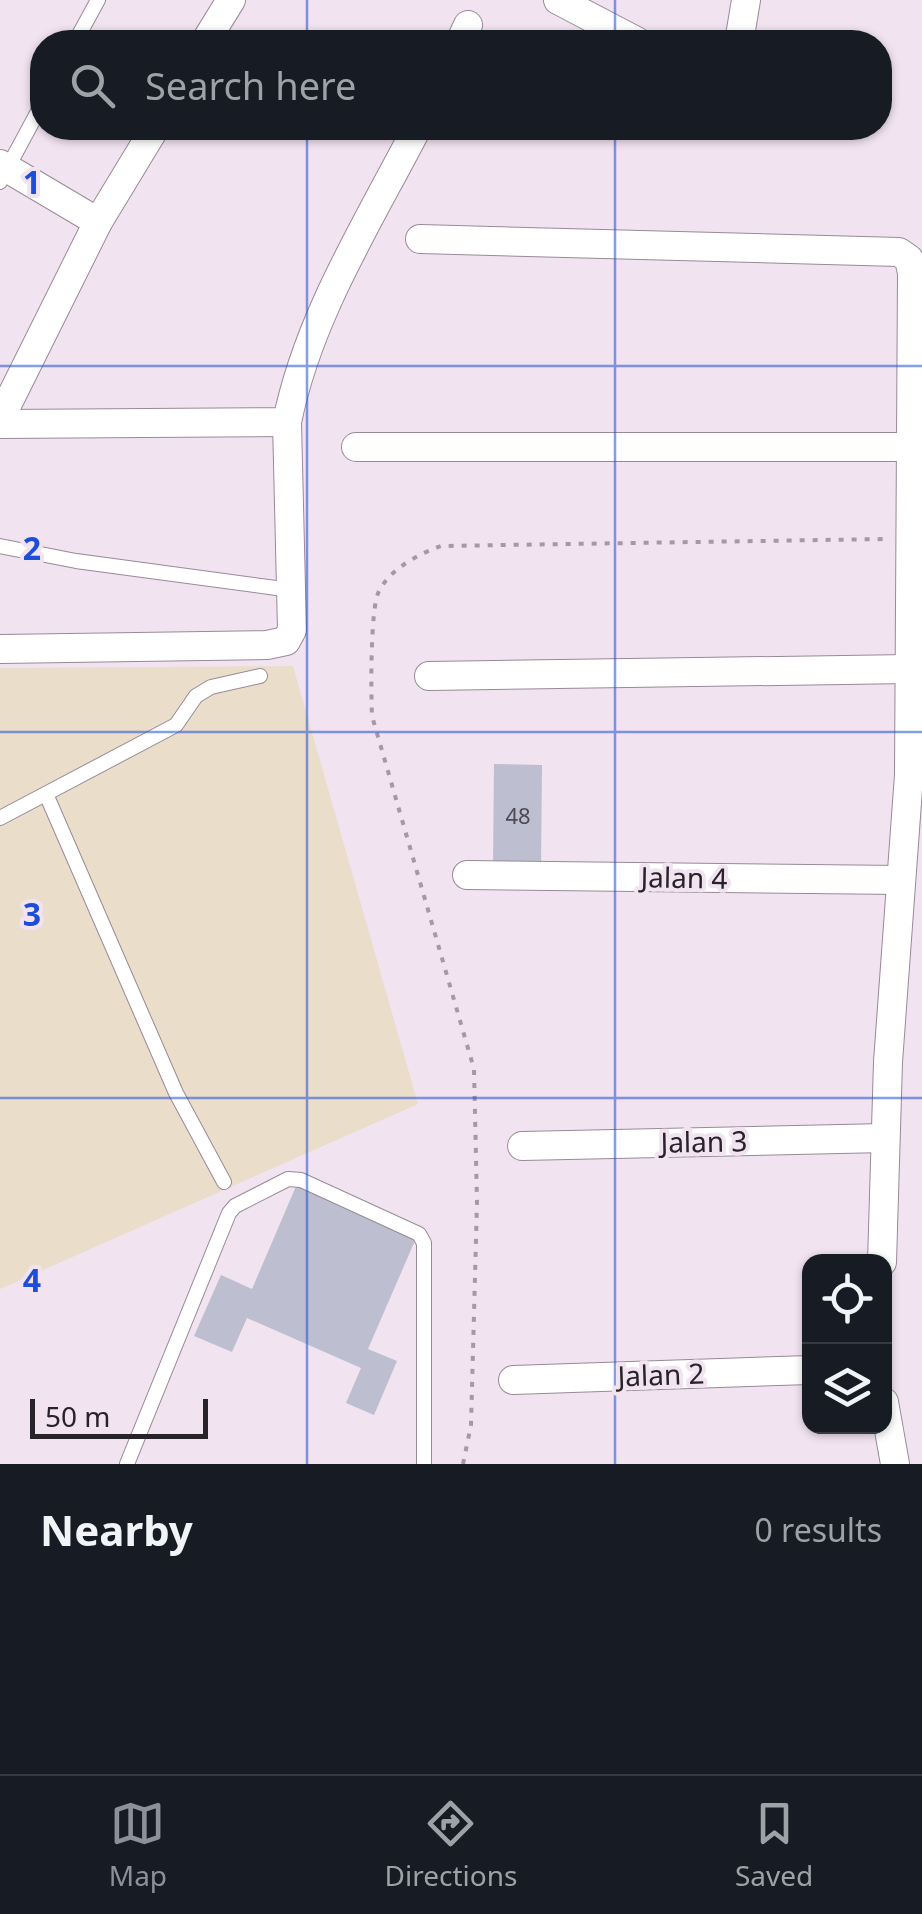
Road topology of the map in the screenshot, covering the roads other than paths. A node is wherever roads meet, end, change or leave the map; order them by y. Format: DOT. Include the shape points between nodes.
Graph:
graph roads {
  1 [pos="98,0"];
  2 [pos="230,0"];
  3 [pos="558,0"];
  4 [pos="746,0"];
  5 [pos="82,30"];
  6 [pos="212,30"];
  7 [pos="615,30"];
  8 [pos="741,30"];
  9 [pos="30,125"];
  10 [pos="148,140"];
  11 [pos="410,140"];
  12 [pos="3,171"];
  13 [pos="98,222"];
  14 [pos="420,239"];
  15 [pos="0,422"];
  16 [pos="286,422"];
  17 [pos="356,447"];
  18 [pos="911,448"];
  19 [pos="0,546"];
  20 [pos="291,590"];
  21 [pos="0,649"];
  22 [pos="909,669"];
  23 [pos="260,676"];
  24 [pos="429,676"];
  25 [pos="46,794"];
  26 [pos="0,818"];
  27 [pos="467,876"];
  28 [pos="901,880"];
  29 [pos="886,1138"];
  30 [pos="522,1146"];
  31 [pos="224,1182"];
  32 [pos="882,1254"];
  33 [pos="802,1370"];
  34 [pos="513,1380"];
  35 [pos="890,1434"];
  36 [pos="127,1464"];
  37 [pos="424,1464"];
  38 [pos="896,1464"];
  1 -- 5 [label="lane"];
  2 -- 6 [label="street"];
  3 -- 7 [label="street"];
  4 -- 8 [label="street"];
  9 -- 12 [label="lane"];
  10 -- 13 [label="street"];
  11 -- 16 [label="street" via="311,335"];
  12 -- 13 [label="street"];
  13 -- 15 [label="street"];
  14 -- 18 [label="street" via="899,252 912,273"];
  15 -- 16 [label="street"];
  16 -- 20 [label="street"];
  17 -- 18 [label="street"];
  18 -- 22 [label="street"];
  19 -- 20 [label="lane"];
  20 -- 21 [label="street" via="292,630 286,641 267,645"];
  22 -- 24 [label="street"];
  22 -- 28 [label="street"];
  23 -- 25 [label="lane" via="211,687 196,696 176,726"];
  25 -- 26 [label="lane"];
  25 -- 31 [label="lane" via="176,1093"];
  27 -- 28 [label="street, Jalan 4"];
  28 -- 29 [label="street"];
  29 -- 30 [label="street, Jalan 3"];
  29 -- 32 [label="street"];
  33 -- 34 [label="street, Jalan 2"];
  35 -- 38 [label="street"];
  36 -- 37 [label="lane" via="229,1214 288,1179 419,1234 424,1242"];
}
